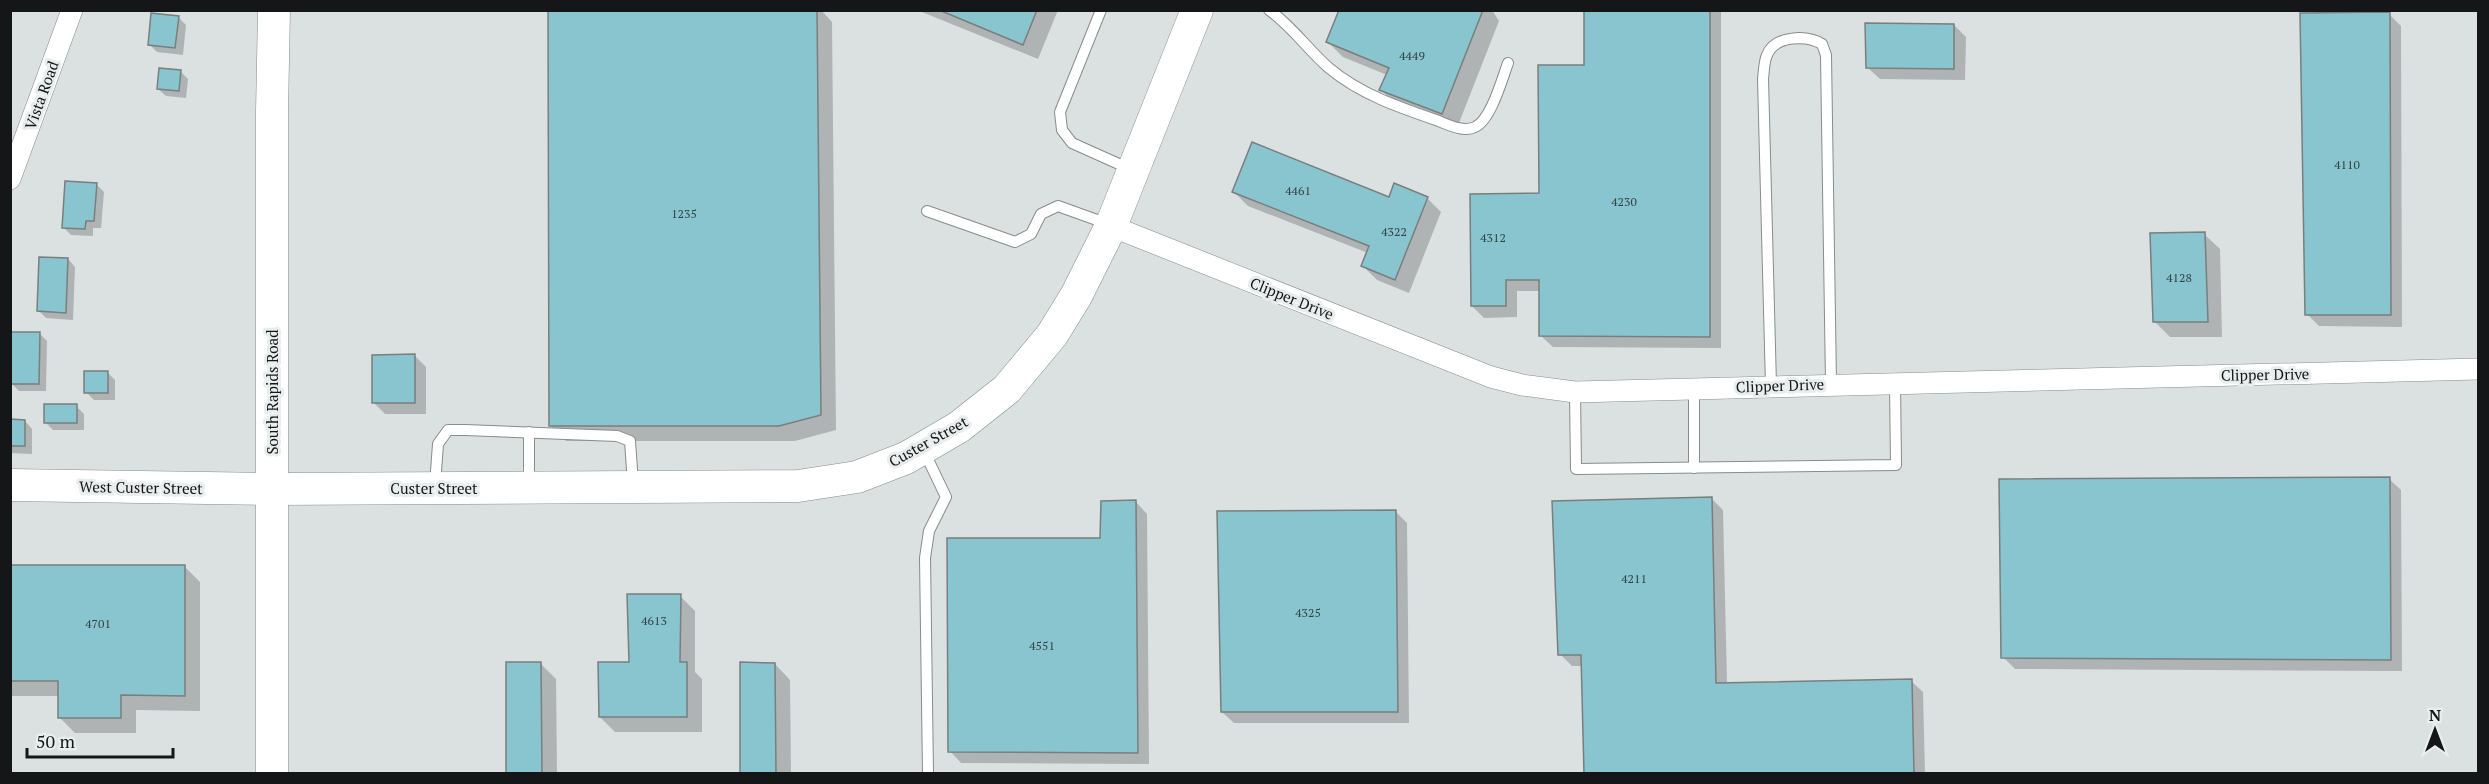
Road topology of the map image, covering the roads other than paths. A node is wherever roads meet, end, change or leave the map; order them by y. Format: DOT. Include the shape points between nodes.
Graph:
graph roads {
  1 [pos="72,10"];
  2 [pos="274,10"];
  3 [pos="1101,10"];
  4 [pos="1269,10"];
  5 [pos="1193,12"];
  6 [pos="1508,63"];
  7 [pos="1133,170"];
  8 [pos="10,179"];
  9 [pos="927,211"];
  10 [pos="1111,226"];
  11 [pos="2478,369"];
  12 [pos="1895,383"];
  13 [pos="1831,384"];
  14 [pos="1771,386"];
  15 [pos="1694,388"];
  16 [pos="1575,392"];
  17 [pos="529,432"];
  18 [pos="923,448"];
  19 [pos="1694,468"];
  20 [pos="10,485"];
  21 [pos="633,486"];
  22 [pos="435,488"];
  23 [pos="529,488"];
  24 [pos="272,489"];
  25 [pos="272,774"];
  26 [pos="928,774"];
  1 -- 8 [label="street, Vista Road"];
  2 -- 24 [label="street, South Rapids Road"];
  3 -- 7 [label="lane" via="1060,112 1062,130 1072,143"];
  4 -- 6 [label="lane" via="1345,81 1389,104 1460,129 1483,122"];
  5 -- 7 [label="street, Custer Street"];
  7 -- 10 [label="street, Custer Street"];
  9 -- 10 [label="lane" via="1016,242 1031,234 1041,214 1058,206"];
  10 -- 16 [label="street, Clipper Drive" via="1491,377"];
  10 -- 18 [label="street, Custer Street" via="1052,335 1007,389 959,427"];
  11 -- 12 [label="street, Clipper Drive"];
  12 -- 13 [label="street, Clipper Drive"];
  12 -- 19 [label="lane" via="1896,465"];
  13 -- 14 [label="street, Clipper Drive"];
  13 -- 14 [label="lane" via="1826,55 1815,39 1802,38 1775,45 1767,55 1763,79"];
  14 -- 15 [label="street, Clipper Drive"];
  15 -- 16 [label="street, Clipper Drive"];
  15 -- 19 [label="lane"];
  16 -- 19 [label="lane" via="1576,469"];
  17 -- 21 [label="lane" via="617,436 630,441"];
  17 -- 22 [label="lane" via="448,430 438,444"];
  17 -- 23 [label="lane"];
  18 -- 21 [label="street, Custer Street" via="857,477 798,486"];
  18 -- 26 [label="lane" via="946,497 929,531 925,558"];
  20 -- 24 [label="street, West Custer Street"];
  21 -- 23 [label="street, Custer Street"];
  22 -- 23 [label="street, Custer Street"];
  22 -- 24 [label="street, Custer Street"];
  24 -- 25 [label="street, South Rapids Road"];
}
